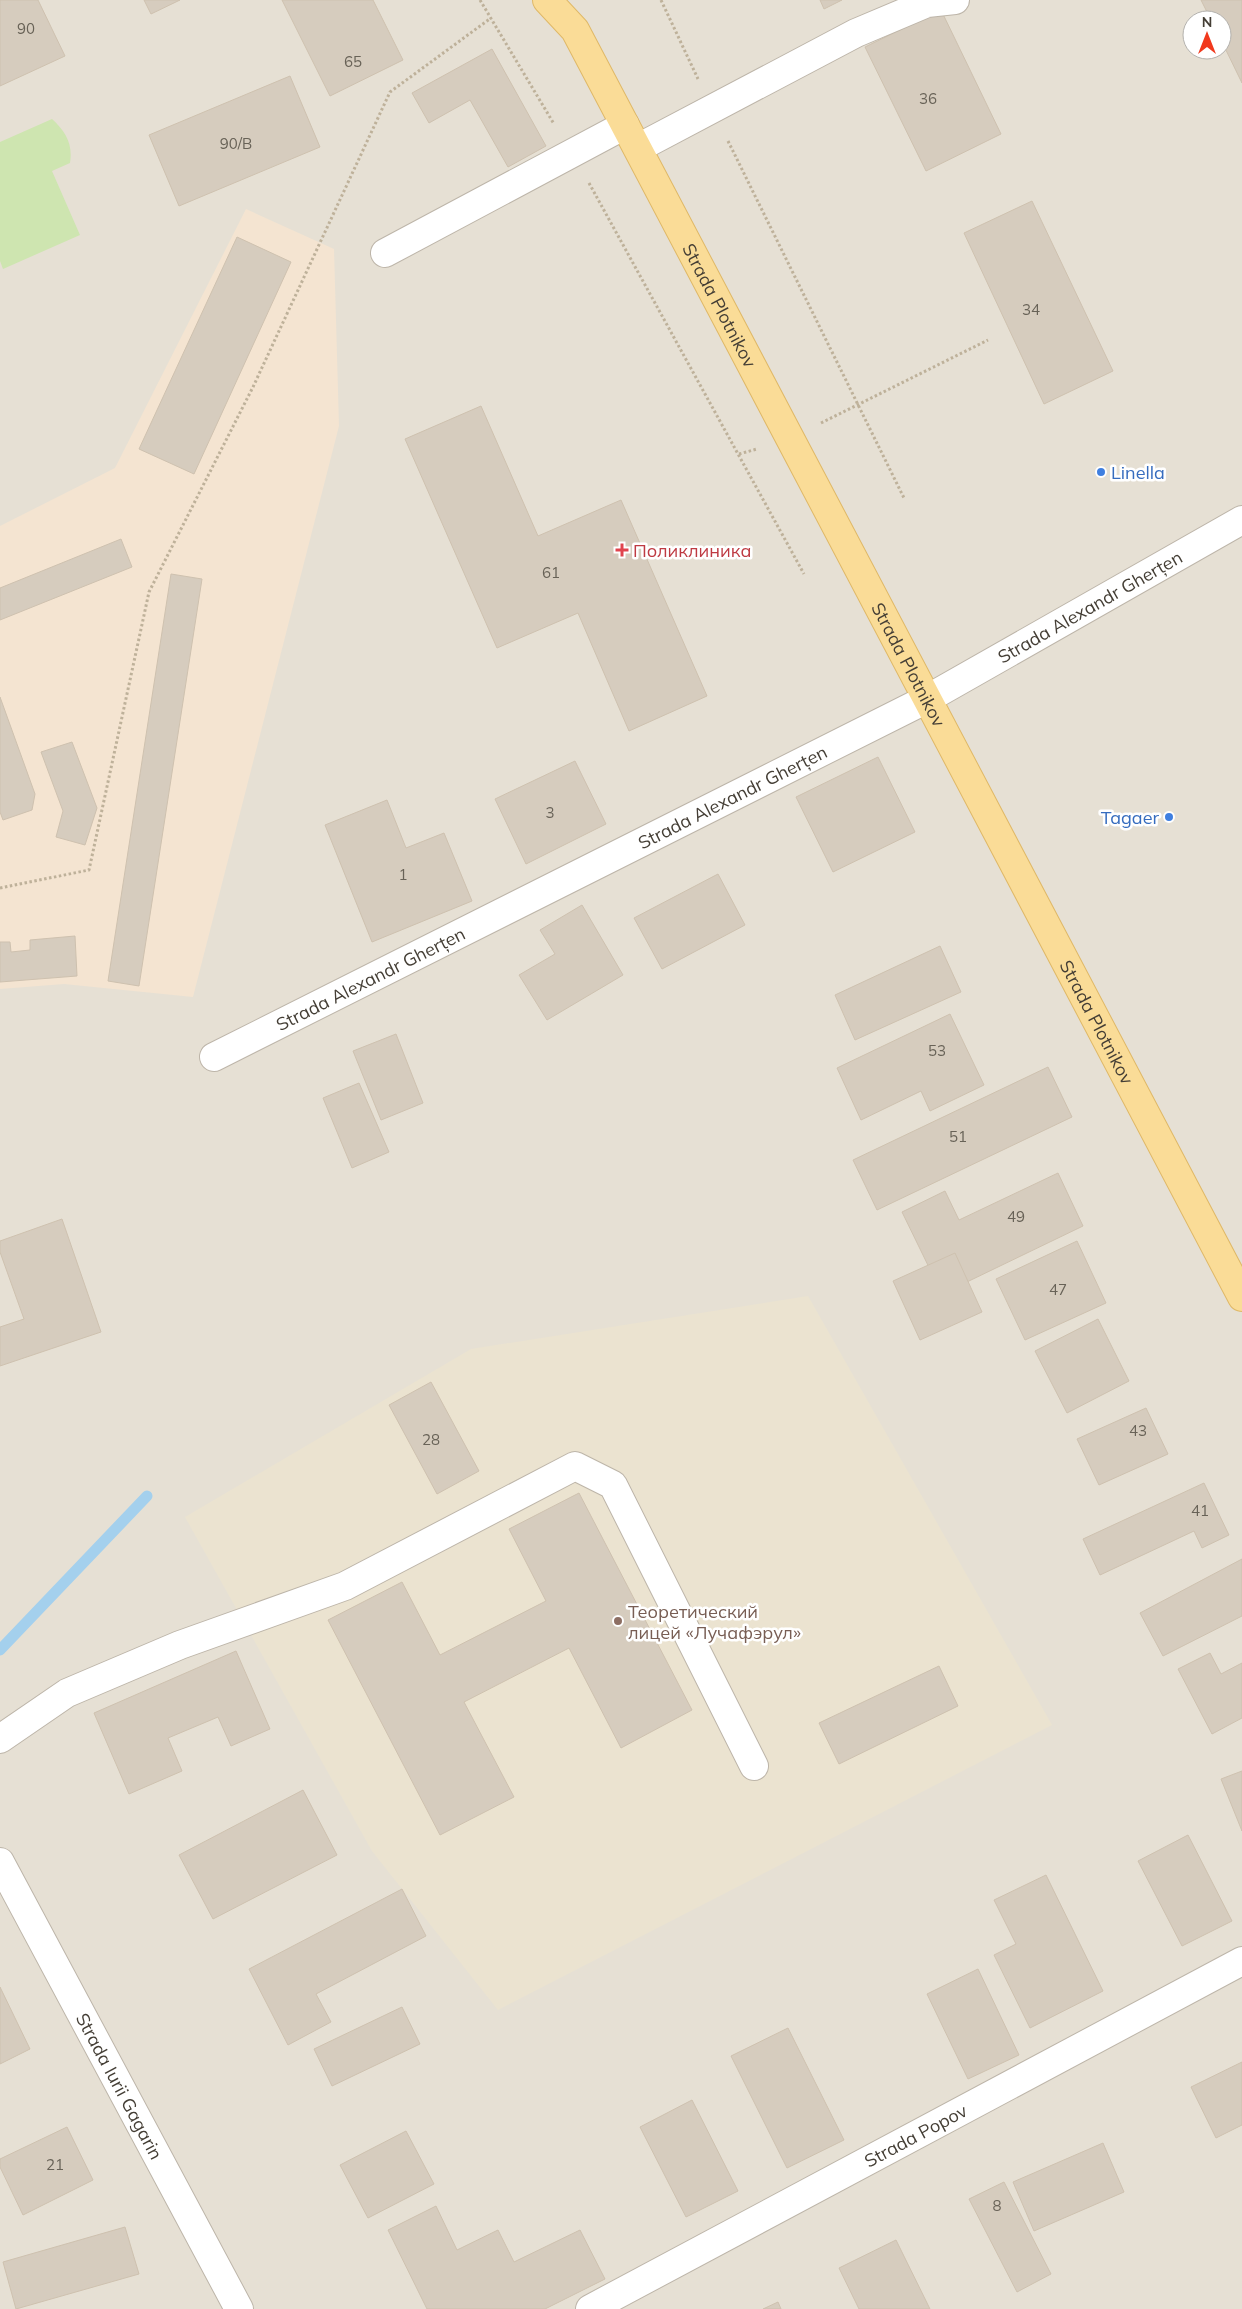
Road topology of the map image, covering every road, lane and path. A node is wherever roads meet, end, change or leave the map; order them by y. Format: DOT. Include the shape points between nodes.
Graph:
graph roads {
  1 [pos="480,0"];
  2 [pos="547,0"];
  3 [pos="571,0"];
  4 [pos="661,0"];
  5 [pos="955,0"];
  6 [pos="490,18"];
  7 [pos="575,30"];
  8 [pos="713,110"];
  9 [pos="625,125"];
  10 [pos="638,148"];
  11 [pos="572,153"];
  12 [pos="385,252"];
  13 [pos="988,340"];
  14 [pos="856,405"];
  15 [pos="790,438"];
  16 [pos="739,454"];
  17 [pos="904,498"];
  18 [pos="1242,520"];
  19 [pos="804,574"];
  20 [pos="927,699"];
  21 [pos="0,888"];
  22 [pos="214,1057"];
  23 [pos="1242,1297"];
  24 [pos="0,1740"];
  25 [pos="754,1766"];
  26 [pos="0,1862"];
  27 [pos="1242,1961"];
  28 [pos="239,2309"];
  29 [pos="590,2309"];
  1 -- 6 [label="path"];
  2 -- 7 [label="main road, Strada Plotnikov"];
  3 -- 7 [label="main road, Strada Plotnikov"];
  4 -- 8 [label="path"];
  5 -- 8 [label="street" via="927,3 856,34"];
  6 -- 11 [label="path"];
  6 -- 21 [label="path" via="390,92 253,387 150,592 89,870"];
  7 -- 9 [label="main road, Strada Plotnikov"];
  8 -- 10 [label="street"];
  8 -- 14 [label="path"];
  9 -- 10 [label="main road, Strada Plotnikov"];
  9 -- 11 [label="street"];
  10 -- 15 [label="main road, Strada Plotnikov"];
  11 -- 12 [label="street"];
  11 -- 16 [label="path"];
  13 -- 14 [label="path"];
  14 -- 15 [label="path"];
  14 -- 17 [label="path"];
  15 -- 16 [label="path"];
  15 -- 20 [label="main road, Strada Plotnikov"];
  16 -- 19 [label="path"];
  18 -- 20 [label="street, Strada Alexandr Gherțen"];
  20 -- 22 [label="street, Strada Alexandr Gherțen"];
  20 -- 23 [label="main road, Strada Plotnikov"];
  24 -- 25 [label="street" via="67,1693 180,1645 345,1586 575,1466 613,1485"];
  26 -- 28 [label="street, Strada Iurii Gagarin"];
  27 -- 29 [label="street, Strada Popov"];
}
